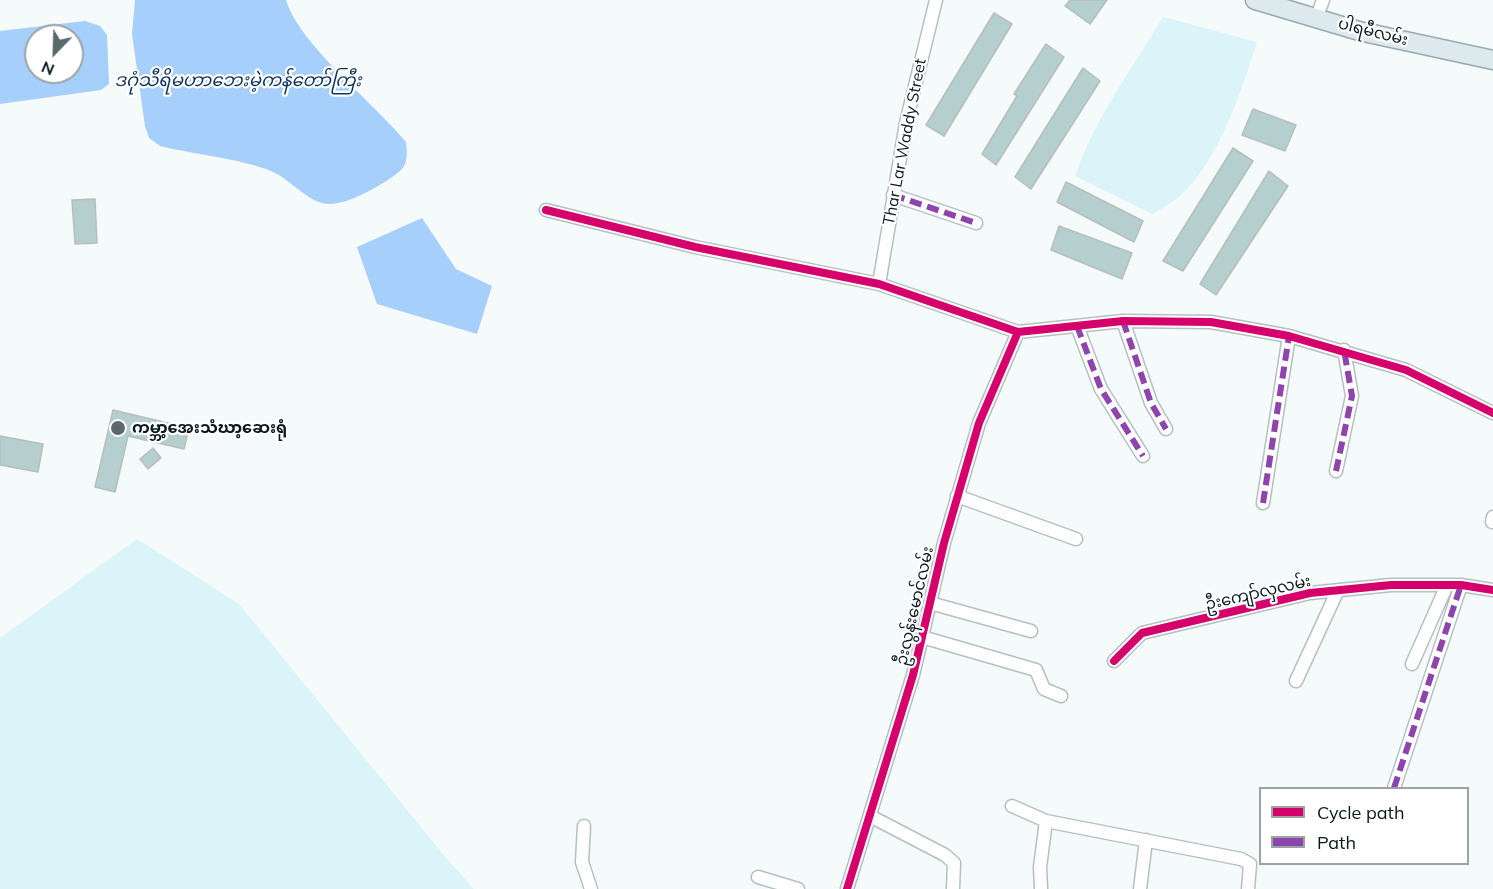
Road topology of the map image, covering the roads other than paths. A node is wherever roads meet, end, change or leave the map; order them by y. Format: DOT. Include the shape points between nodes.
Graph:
graph roads {
  1 [pos="936,0"];
  2 [pos="1255,0"];
  3 [pos="1320,8"];
  4 [pos="1493,60"];
  5 [pos="893,195"];
  6 [pos="546,210"];
  7 [pos="976,223"];
  8 [pos="879,285"];
  9 [pos="1123,321"];
  10 [pos="1077,326"];
  11 [pos="1018,332"];
  12 [pos="1289,336"];
  13 [pos="1344,351"];
  14 [pos="1493,413"];
  15 [pos="1166,429"];
  16 [pos="1143,456"];
  17 [pos="1336,471"];
  18 [pos="957,496"];
  19 [pos="1263,503"];
  20 [pos="1076,539"];
  21 [pos="1447,585"];
  22 [pos="1461,585"];
  23 [pos="1338,590"];
  24 [pos="1493,590"];
  25 [pos="930,603"];
  26 [pos="1031,631"];
  27 [pos="922,637"];
  28 [pos="1114,661"];
  29 [pos="1412,664"];
  30 [pos="1296,681"];
  31 [pos="1061,696"];
  32 [pos="1395,787"];
  33 [pos="1012,806"];
  34 [pos="870,816"];
  35 [pos="1046,821"];
  36 [pos="584,826"];
  37 [pos="1146,840"];
  38 [pos="758,877"];
  39 [pos="591,889"];
  40 [pos="798,889"];
  41 [pos="847,889"];
  42 [pos="953,889"];
  43 [pos="1041,889"];
  44 [pos="1140,889"];
  45 [pos="1248,889"];
  1 -- 5 [label="street, Thar Lar Waddy Street"];
  2 -- 3 [label="main road, ပါရမီလမ်း"];
  3 -- 4 [label="main road, ပါရမီလမ်း" via="1359,31"];
  5 -- 7 [label="street"];
  5 -- 8 [label="street, Thar Lar Waddy Street"];
  6 -- 8 [label="street" via="695,247"];
  8 -- 11 [label="street"];
  9 -- 10 [label="street"];
  9 -- 12 [label="street" via="1211,322"];
  9 -- 15 [label="street" via="1151,403"];
  10 -- 11 [label="street"];
  10 -- 16 [label="street" via="1101,389"];
  11 -- 18 [label="street, ဦးလွန်းမောင်လမ်း" via="979,423"];
  12 -- 13 [label="street"];
  12 -- 19 [label="street"];
  13 -- 14 [label="street" via="1407,370"];
  13 -- 17 [label="street" via="1352,396"];
  18 -- 20 [label="street"];
  18 -- 25 [label="street, ဦးလွန်းမောင်လမ်း"];
  21 -- 22 [label="street, ဦးကျော်လှလမ်း"];
  21 -- 23 [label="street, ဦးကျော်လှလမ်း"];
  21 -- 29 [label="street"];
  22 -- 24 [label="street, ဦးကျော်လှလမ်း"];
  22 -- 32 [label="street"];
  23 -- 28 [label="street, ဦးကျော်လှလမ်း" via="1310,593 1142,633"];
  23 -- 30 [label="street"];
  25 -- 26 [label="street"];
  25 -- 27 [label="street, ဦးလွန်းမောင်လမ်း"];
  27 -- 31 [label="street" via="1036,670 1044,689"];
  27 -- 34 [label="street, ဦးလွန်းမောင်လမ်း"];
  33 -- 35 [label="street"];
  34 -- 41 [label="street, ဦးလွန်းမောင်လမ်း"];
  34 -- 42 [label="street" via="945,855 954,863"];
  35 -- 37 [label="street"];
  35 -- 43 [label="street"];
  36 -- 39 [label="street" via="582,862"];
  37 -- 44 [label="street"];
  37 -- 45 [label="street" via="1240,859 1250,864"];
  38 -- 40 [label="street"];
}
